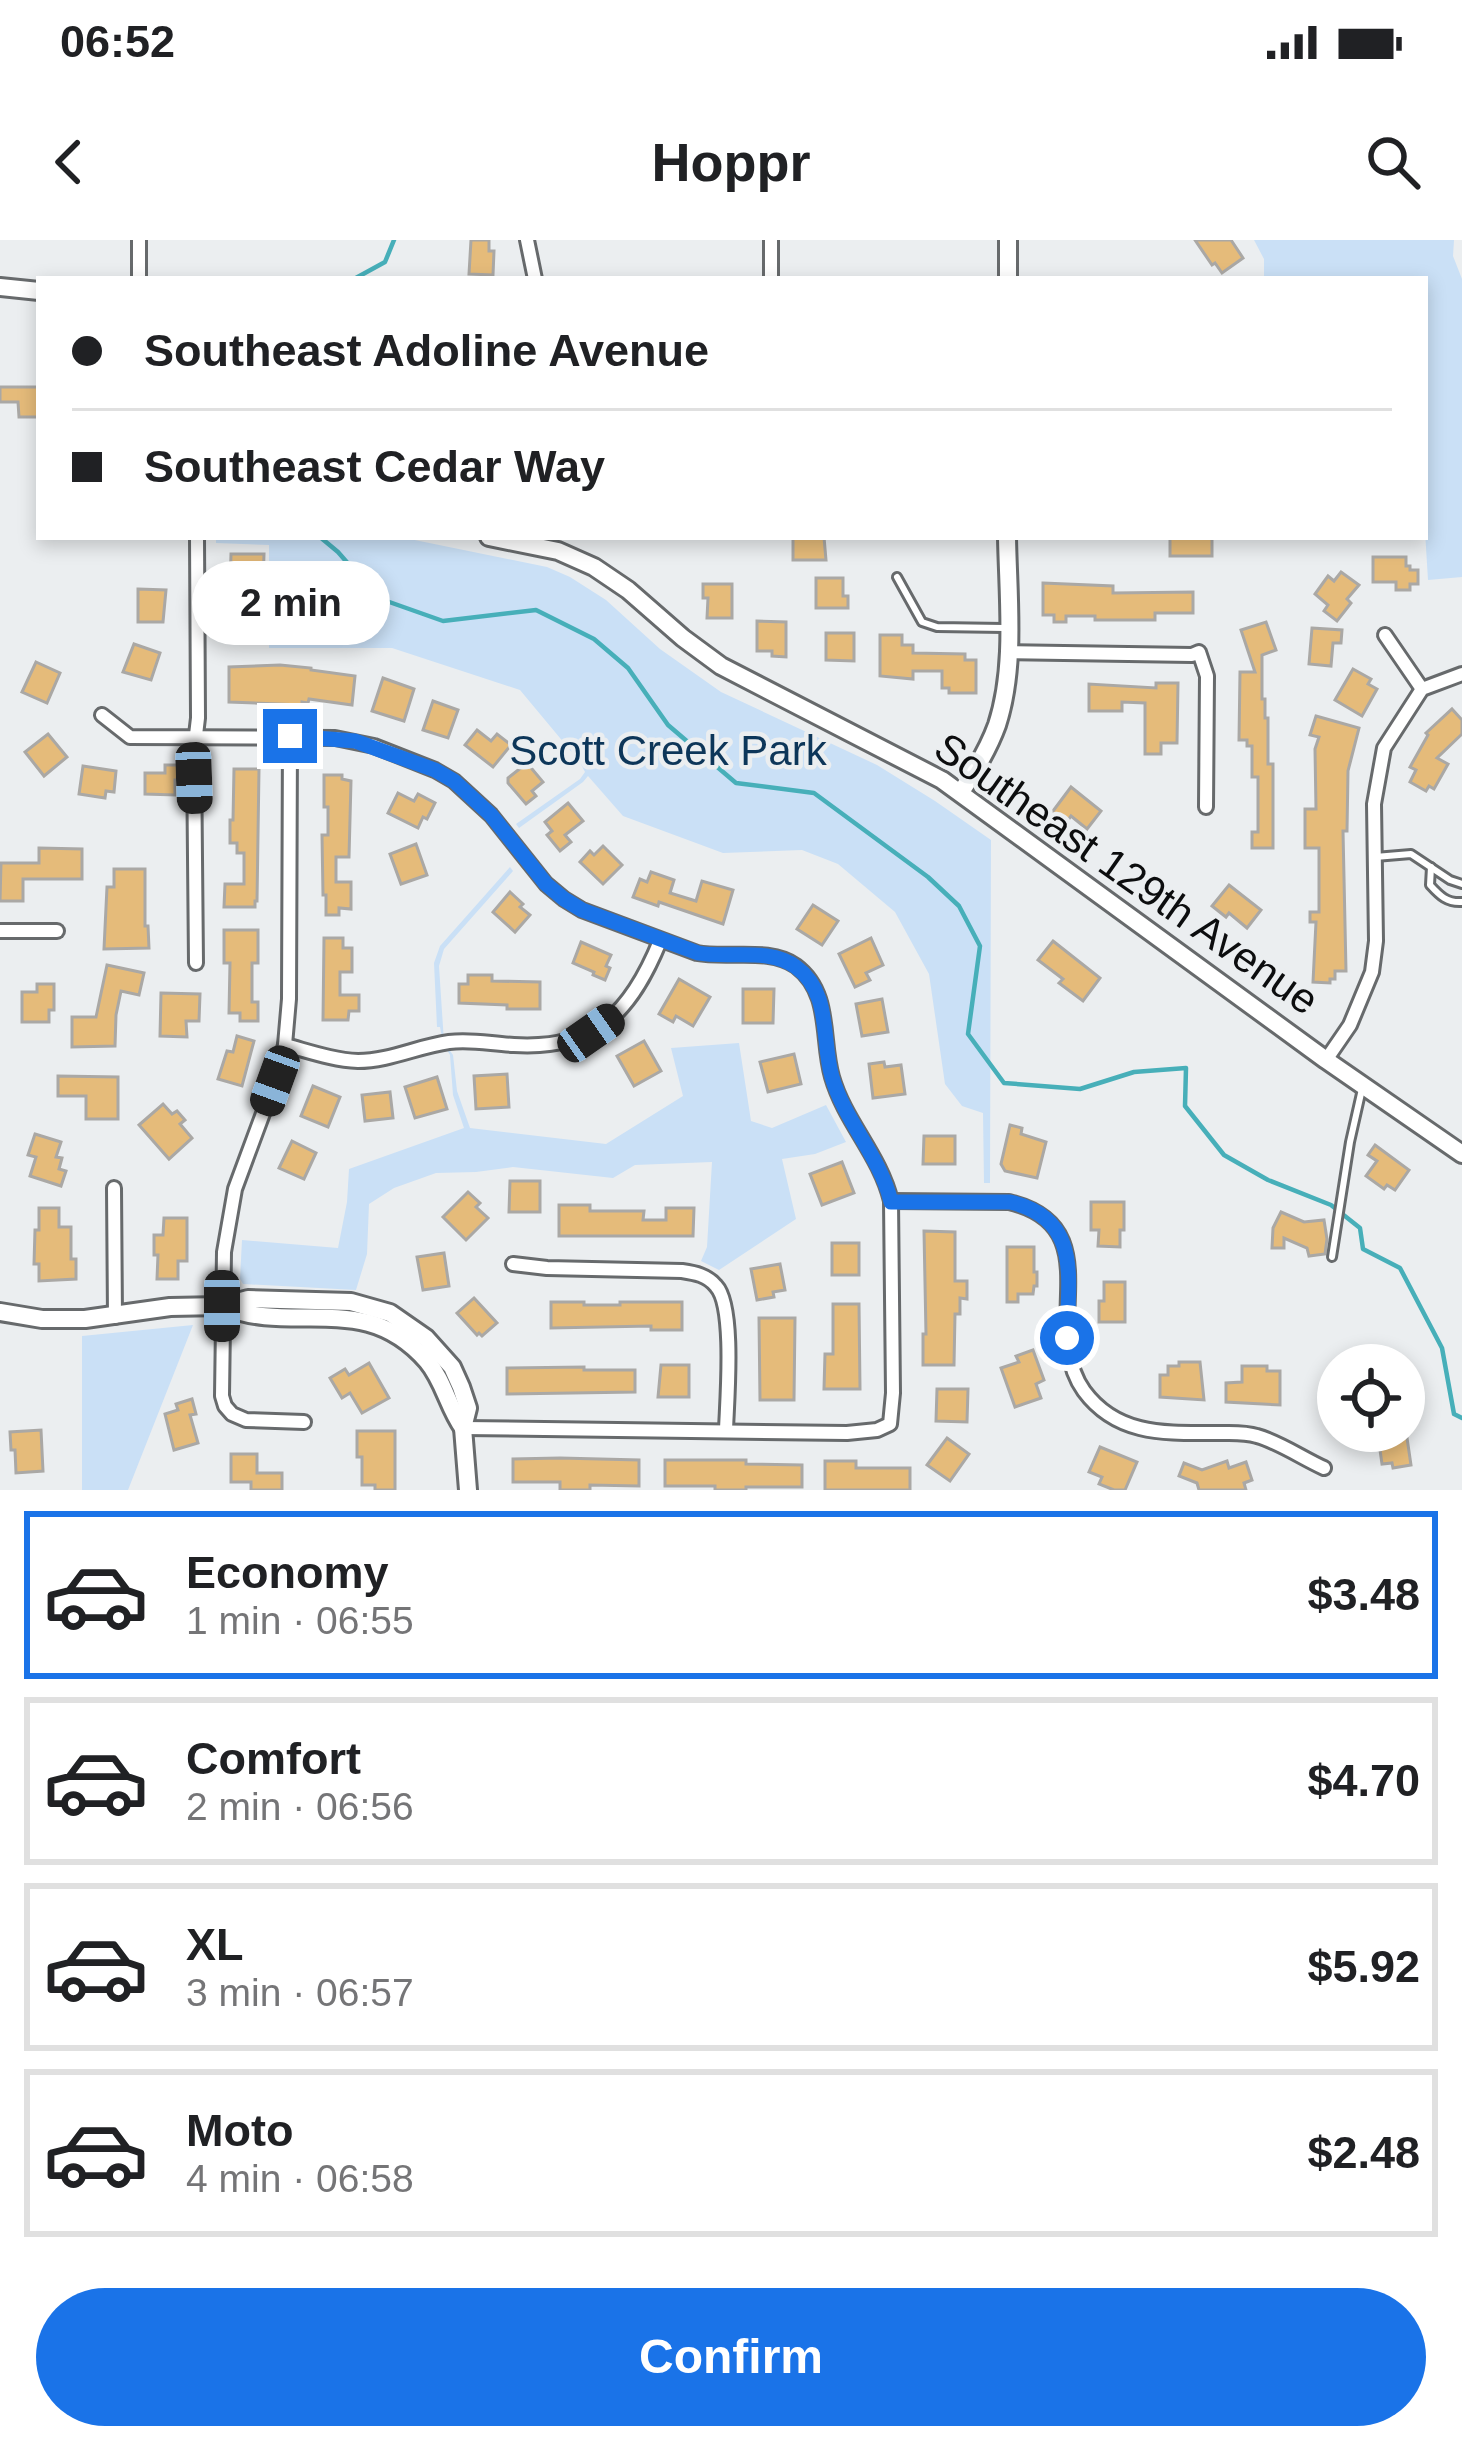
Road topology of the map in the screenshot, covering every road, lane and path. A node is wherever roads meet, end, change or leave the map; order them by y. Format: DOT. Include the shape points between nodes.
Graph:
graph roads {
  1 [pos="139,240"];
  2 [pos="527,240"];
  3 [pos="771,240"];
  4 [pos="1008,240"];
  5 [pos="139,276"];
  6 [pos="534,276"];
  7 [pos="771,276"];
  8 [pos="1008,276"];
  9 [pos="0,287"];
  10 [pos="36,291"];
  11 [pos="197,540"];
  12 [pos="505,540"];
  13 [pos="1007,540"];
  14 [pos="897,577"];
  15 [pos="1007,628"];
  16 [pos="1385,635"];
  17 [pos="1007,652"];
  18 [pos="1462,674"];
  19 [pos="1421,689"];
  20 [pos="102,715"];
  21 [pos="290,736"];
  22 [pos="196,737"];
  23 [pos="961,792"];
  24 [pos="1206,807"];
  25 [pos="1375,857"];
  26 [pos="1431,867"];
  27 [pos="1462,884"];
  28 [pos="1462,902"];
  29 [pos="0,931"];
  30 [pos="57,931"];
  31 [pos="660,941"];
  32 [pos="196,963"];
  33 [pos="285,1045"];
  34 [pos="1326,1060"];
  35 [pos="1363,1086"];
  36 [pos="1462,1154"];
  37 [pos="114,1188"];
  38 [pos="891,1202"];
  39 [pos="1333,1257"];
  40 [pos="512,1264"];
  41 [pos="222,1306"];
  42 [pos="0,1312"];
  43 [pos="115,1316"];
  44 [pos="304,1422"];
  45 [pos="463,1428"];
  46 [pos="726,1430"];
  47 [pos="1324,1468"];
  48 [pos="468,1490"];
  1 -- 5 [label="street"];
  2 -- 6 [label="street"];
  3 -- 7 [label="street"];
  4 -- 8 [label="main road"];
  9 -- 10 [label="main road"];
  11 -- 22 [label="street"];
  12 -- 23 [label="main road, Southeast 129th Avenue" via="558,550 605,573 721,667"];
  13 -- 15 [label="main road"];
  14 -- 15 [label="lane" via="922,622"];
  15 -- 17 [label="main road"];
  16 -- 19 [label="street"];
  17 -- 23 [label="main road" via="995,729"];
  17 -- 24 [label="street" via="1199,652 1207,676"];
  18 -- 19 [label="street"];
  19 -- 25 [label="street" via="1384,748"];
  20 -- 22 [label="street" via="130,737"];
  21 -- 22 [label="street"];
  21 -- 31 [label="street" via="355,741 435,770 491,815 564,899"];
  21 -- 33 [label="street"];
  22 -- 32 [label="street"];
  23 -- 34 [label="main road, Southeast 129th Avenue"];
  25 -- 26 [label="lane" via="1411,854"];
  25 -- 34 [label="street" via="1372,972"];
  26 -- 27 [label="lane"];
  26 -- 28 [label="lane" via="1430,885"];
  29 -- 30 [label="street"];
  31 -- 33 [label="street" via="630,1000 591,1033 566,1042 443,1042 359,1061"];
  31 -- 38 [label="street" via="718,957 782,958 809,978 824,1010 841,1103"];
  33 -- 41 [label="street" via="235,1189"];
  34 -- 35 [label="main road, Southeast 129th Avenue"];
  35 -- 36 [label="main road, Southeast 129th Avenue"];
  35 -- 39 [label="lane"];
  37 -- 43 [label="street"];
  38 -- 46 [label="street" via="890,1424 847,1433"];
  38 -- 47 [label="street" via="1010,1202 1043,1214 1068,1261 1070,1360 1104,1412 1141,1431 1258,1436"];
  40 -- 46 [label="street" via="682,1271 710,1280 727,1313"];
  41 -- 43 [label="main road"];
  41 -- 44 [label="street" via="225,1406 245,1420"];
  41 -- 45 [label="main road" via="247,1316 346,1317 388,1330 436,1372"];
  42 -- 43 [label="main road"];
  45 -- 46 [label="street"];
  45 -- 48 [label="main road"];
}
